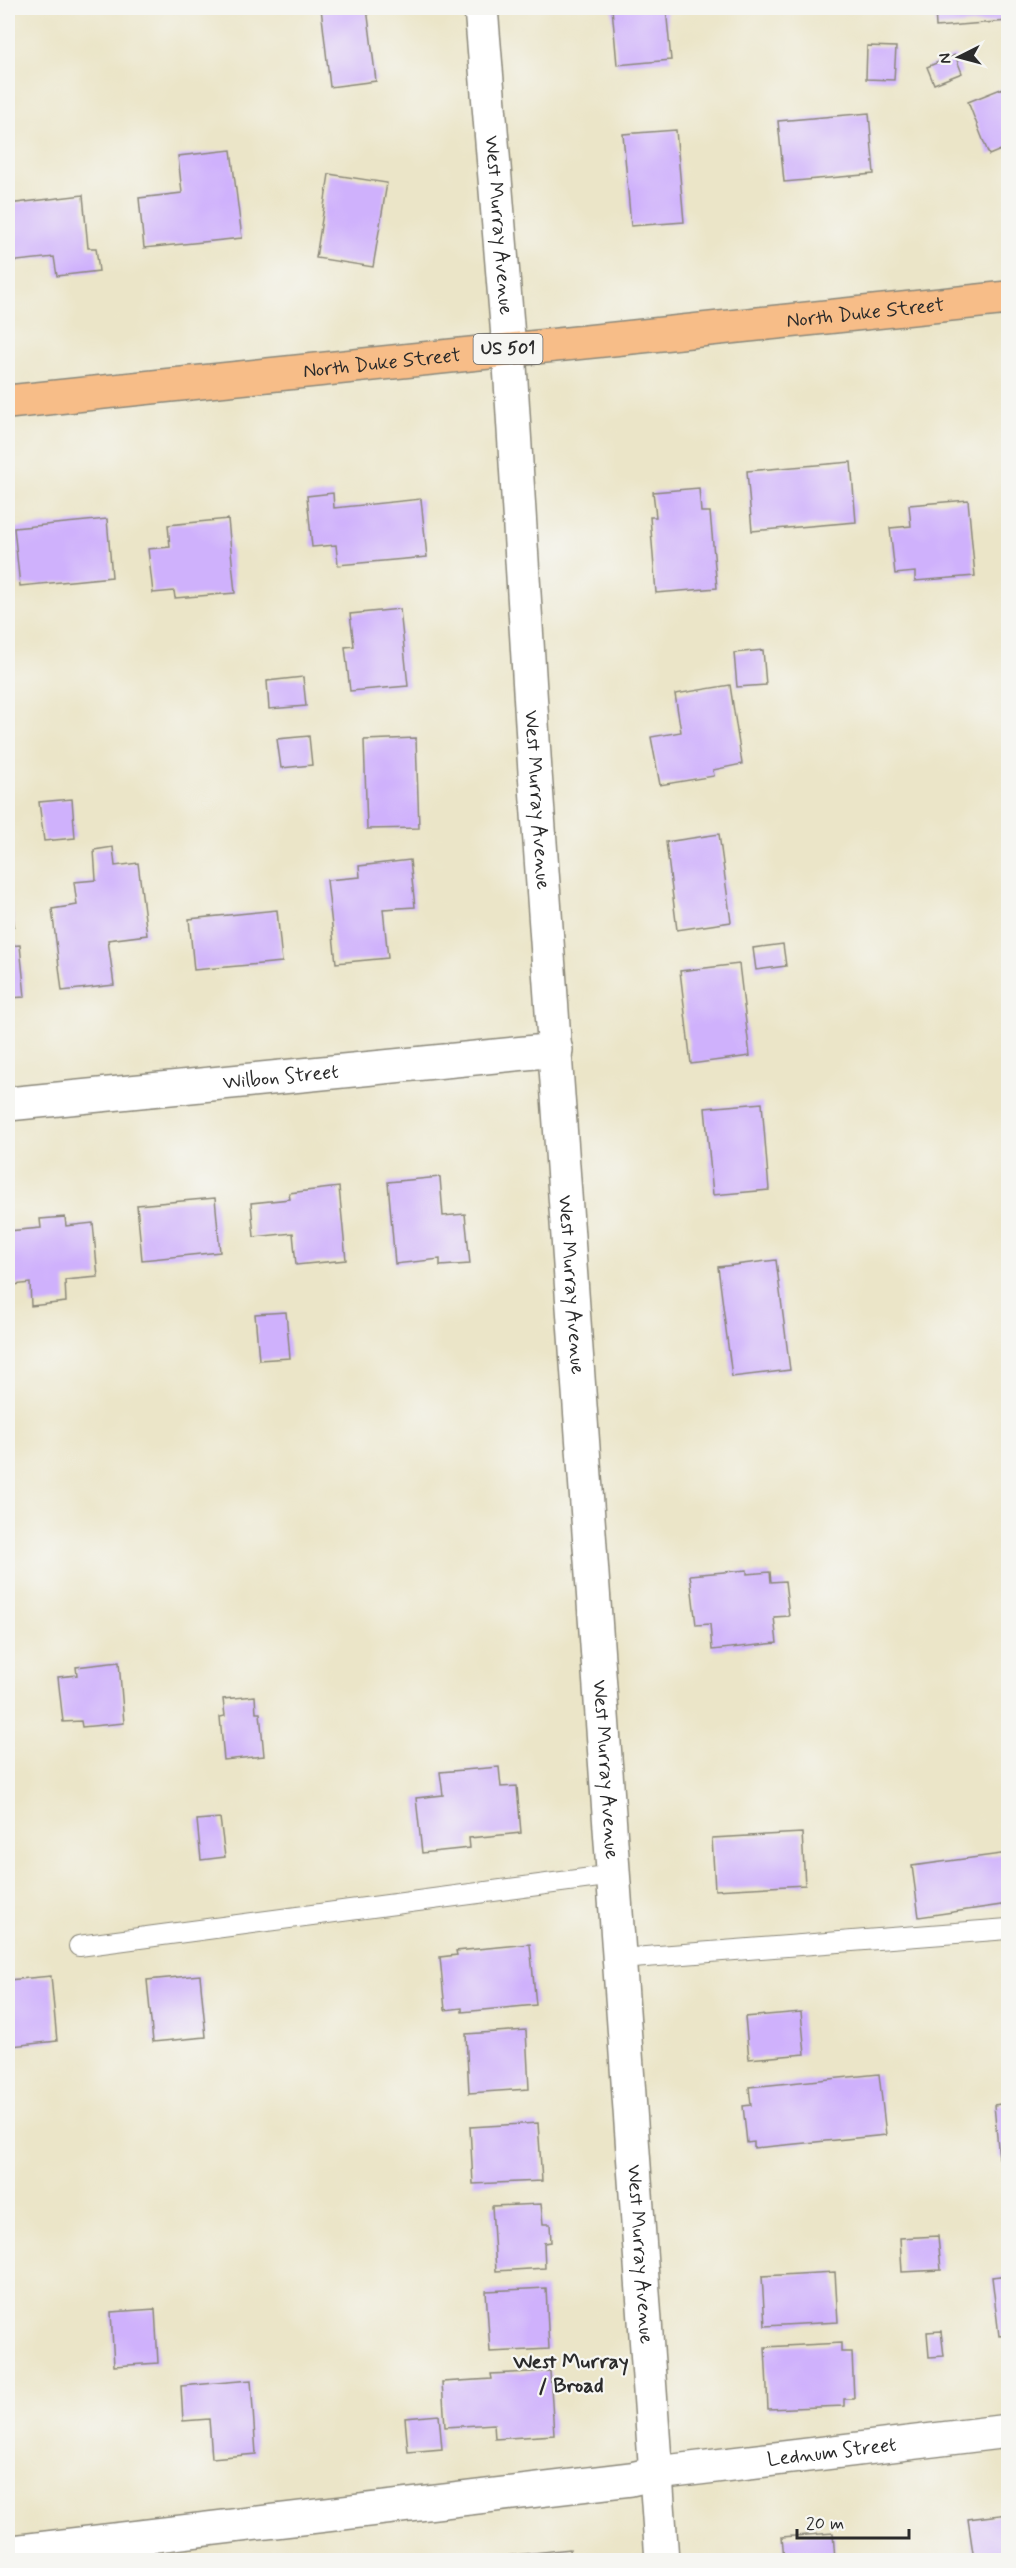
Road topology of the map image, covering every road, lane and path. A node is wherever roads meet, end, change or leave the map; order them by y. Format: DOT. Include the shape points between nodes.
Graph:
graph roads {
  1 [pos="481,8"];
  2 [pos="1008,298"];
  3 [pos="509,349"];
  4 [pos="8,402"];
  5 [pos="556,1050"];
  6 [pos="8,1104"];
  7 [pos="614,1875"];
  8 [pos="1008,1929"];
  9 [pos="79,1946"];
  10 [pos="620,1959"];
  11 [pos="1008,2431"];
  12 [pos="657,2473"];
  13 [pos="13,2552"];
  14 [pos="81,2552"];
  15 [pos="662,2560"];
  1 -- 3 [label="street, West Murray Avenue"];
  2 -- 3 [label="highway, North Duke Street / US 501"];
  3 -- 4 [label="highway, North Duke Street / US 501"];
  3 -- 5 [label="street, West Murray Avenue"];
  5 -- 6 [label="street, Wilbon Street"];
  5 -- 7 [label="street, West Murray Avenue"];
  7 -- 9 [label="lane"];
  7 -- 10 [label="street, West Murray Avenue"];
  8 -- 10 [label="lane"];
  10 -- 12 [label="street, West Murray Avenue"];
  11 -- 12 [label="street, Lednum Street"];
  12 -- 14 [label="street, Lednum Street"];
  12 -- 15 [label="street, West Murray Avenue"];
  13 -- 14 [label="street, Lednum Street"];
}
